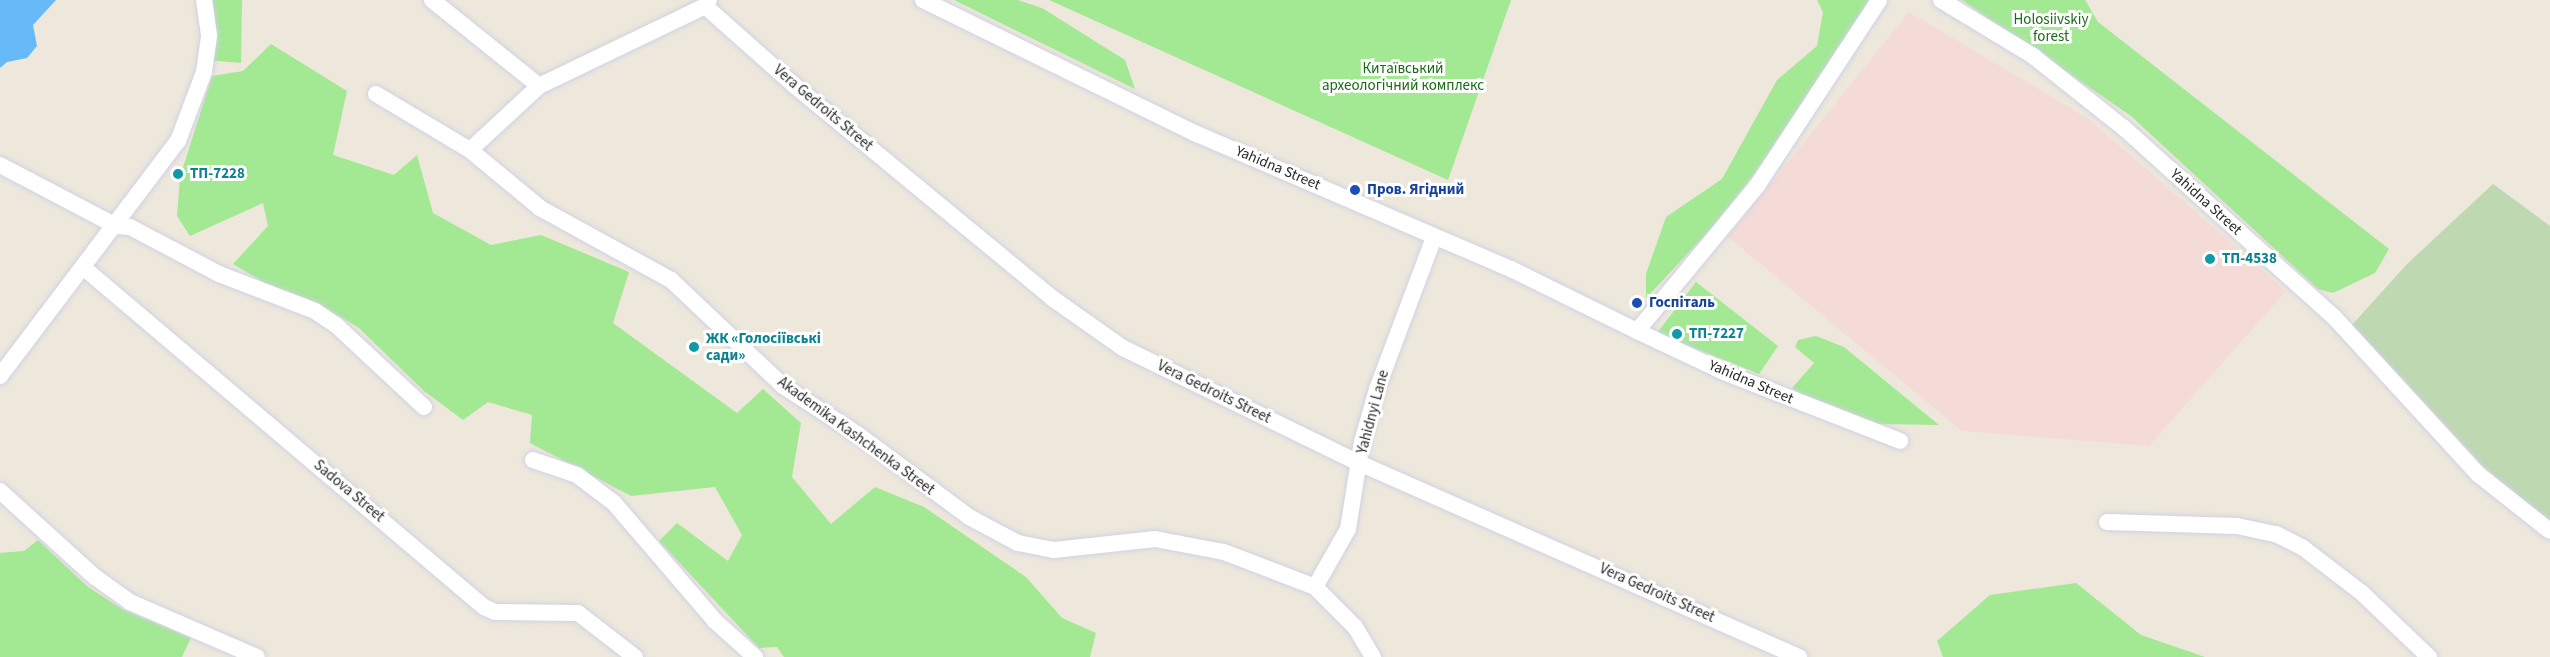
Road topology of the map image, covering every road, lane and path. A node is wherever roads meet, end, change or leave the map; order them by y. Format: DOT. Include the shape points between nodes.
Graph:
graph roads {
  1 [pos="204,0"];
  2 [pos="432,0"];
  3 [pos="923,0"];
  4 [pos="1879,0"];
  5 [pos="1941,0"];
  6 [pos="707,3"];
  7 [pos="539,86"];
  8 [pos="376,94"];
  9 [pos="470,150"];
  10 [pos="0,165"];
  11 [pos="116,226"];
  12 [pos="1434,237"];
  13 [pos="84,268"];
  14 [pos="1637,331"];
  15 [pos="0,376"];
  16 [pos="424,407"];
  17 [pos="1900,441"];
  18 [pos="533,459"];
  19 [pos="1359,463"];
  20 [pos="0,492"];
  21 [pos="2107,522"];
  22 [pos="2550,531"];
  23 [pos="1315,587"];
  24 [pos="257,657"];
  25 [pos="635,657"];
  26 [pos="755,657"];
  27 [pos="1373,657"];
  28 [pos="1799,657"];
  29 [pos="2429,657"];
  1 -- 11 [label="street" via="209,35 195,100 178,141"];
  2 -- 7 [label="street"];
  3 -- 12 [label="street, Yahidna Street" via="1197,134"];
  4 -- 14 [label="street" via="1757,186"];
  5 -- 22 [label="street, Yahidna Street" via="2032,56 2124,128 2334,317 2479,475"];
  6 -- 7 [label="street, Vera Gedroits Street"];
  6 -- 19 [label="street, Vera Gedroits Street" via="795,86 1082,322 1123,348"];
  7 -- 9 [label="street, Vera Gedroits Street"];
  8 -- 9 [label="street, Akademika Kashchenka Street"];
  9 -- 23 [label="street, Akademika Kashchenka Street" via="540,208 671,280 792,393 858,434 969,517 1018,543 1054,550 1133,540 1193,544"];
  10 -- 11 [label="street"];
  11 -- 13 [label="street"];
  11 -- 16 [label="street" via="130,227 219,274 315,311 338,326"];
  12 -- 14 [label="street, Yahidna Street"];
  12 -- 19 [label="street, Yahidnyi Lane" via="1377,389"];
  13 -- 15 [label="street"];
  13 -- 25 [label="street, Sadova Street" via="484,608 495,612 578,613"];
  14 -- 17 [label="street, Yahidna Street" via="1752,384"];
  18 -- 26 [label="street" via="577,475 614,503 715,621"];
  19 -- 23 [label="street, Yahidnyi Lane" via="1348,529"];
  19 -- 28 [label="street, Vera Gedroits Street"];
  20 -- 24 [label="street" via="95,578 130,602"];
  21 -- 29 [label="street" via="2197,528 2237,526 2276,534 2302,547 2362,593"];
  23 -- 27 [label="street, Akademika Kashchenka Street" via="1356,627"];
}
